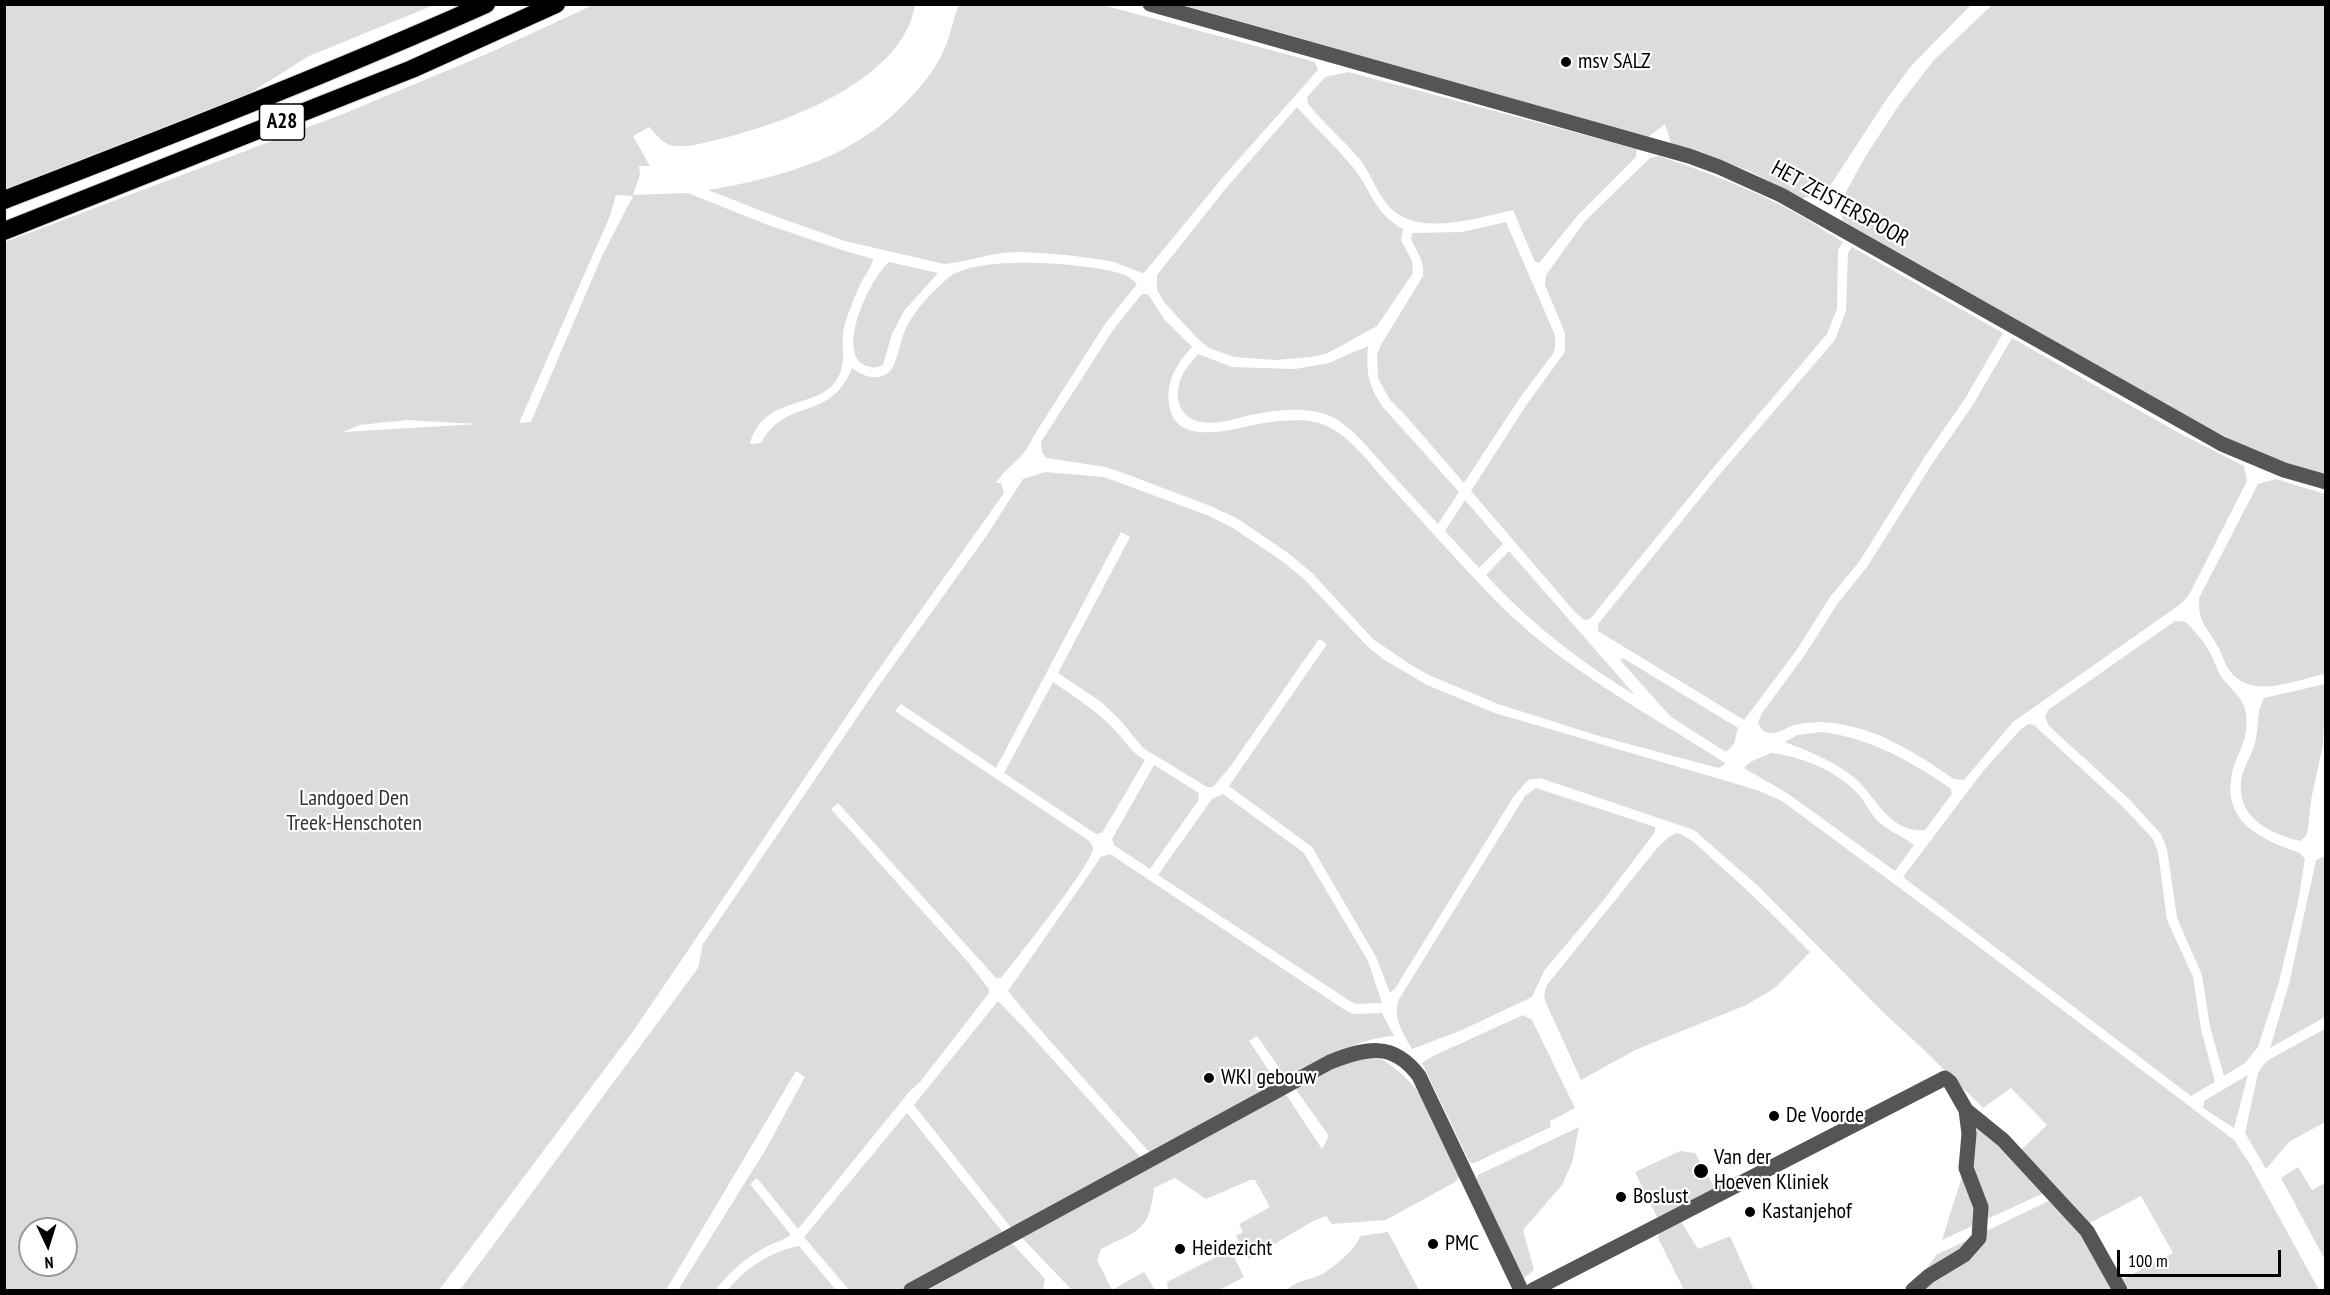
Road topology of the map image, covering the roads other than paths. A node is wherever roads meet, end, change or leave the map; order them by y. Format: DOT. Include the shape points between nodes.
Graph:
graph roads {
  1 [pos="486,4"];
  2 [pos="556,4"];
  3 [pos="1150,4"];
  4 [pos="4,200"];
  5 [pos="4,231"];
  6 [pos="2325,482"];
  7 [pos="1966,1110"];
  8 [pos="911,1290"];
  9 [pos="1521,1290"];
  10 [pos="1533,1290"];
  11 [pos="1913,1290"];
  12 [pos="2120,1290"];
  1 -- 4 [label="highway, A28" via="401,42"];
  2 -- 5 [label="highway, A28" via="412,69"];
  3 -- 6 [label="street, HET ZEISTERSPOOR" via="1689,156 1736,174 1821,217 2222,444"];
  7 -- 10 [label="street" via="1947,1079 1939,1079"];
  7 -- 11 [label="street" via="1966,1168 1981,1208 1979,1238 1964,1255"];
  7 -- 12 [label="street" via="2003,1140 2087,1231"];
  8 -- 9 [label="street" via="1330,1062 1355,1052 1378,1050 1409,1063 1419,1076"];
}
